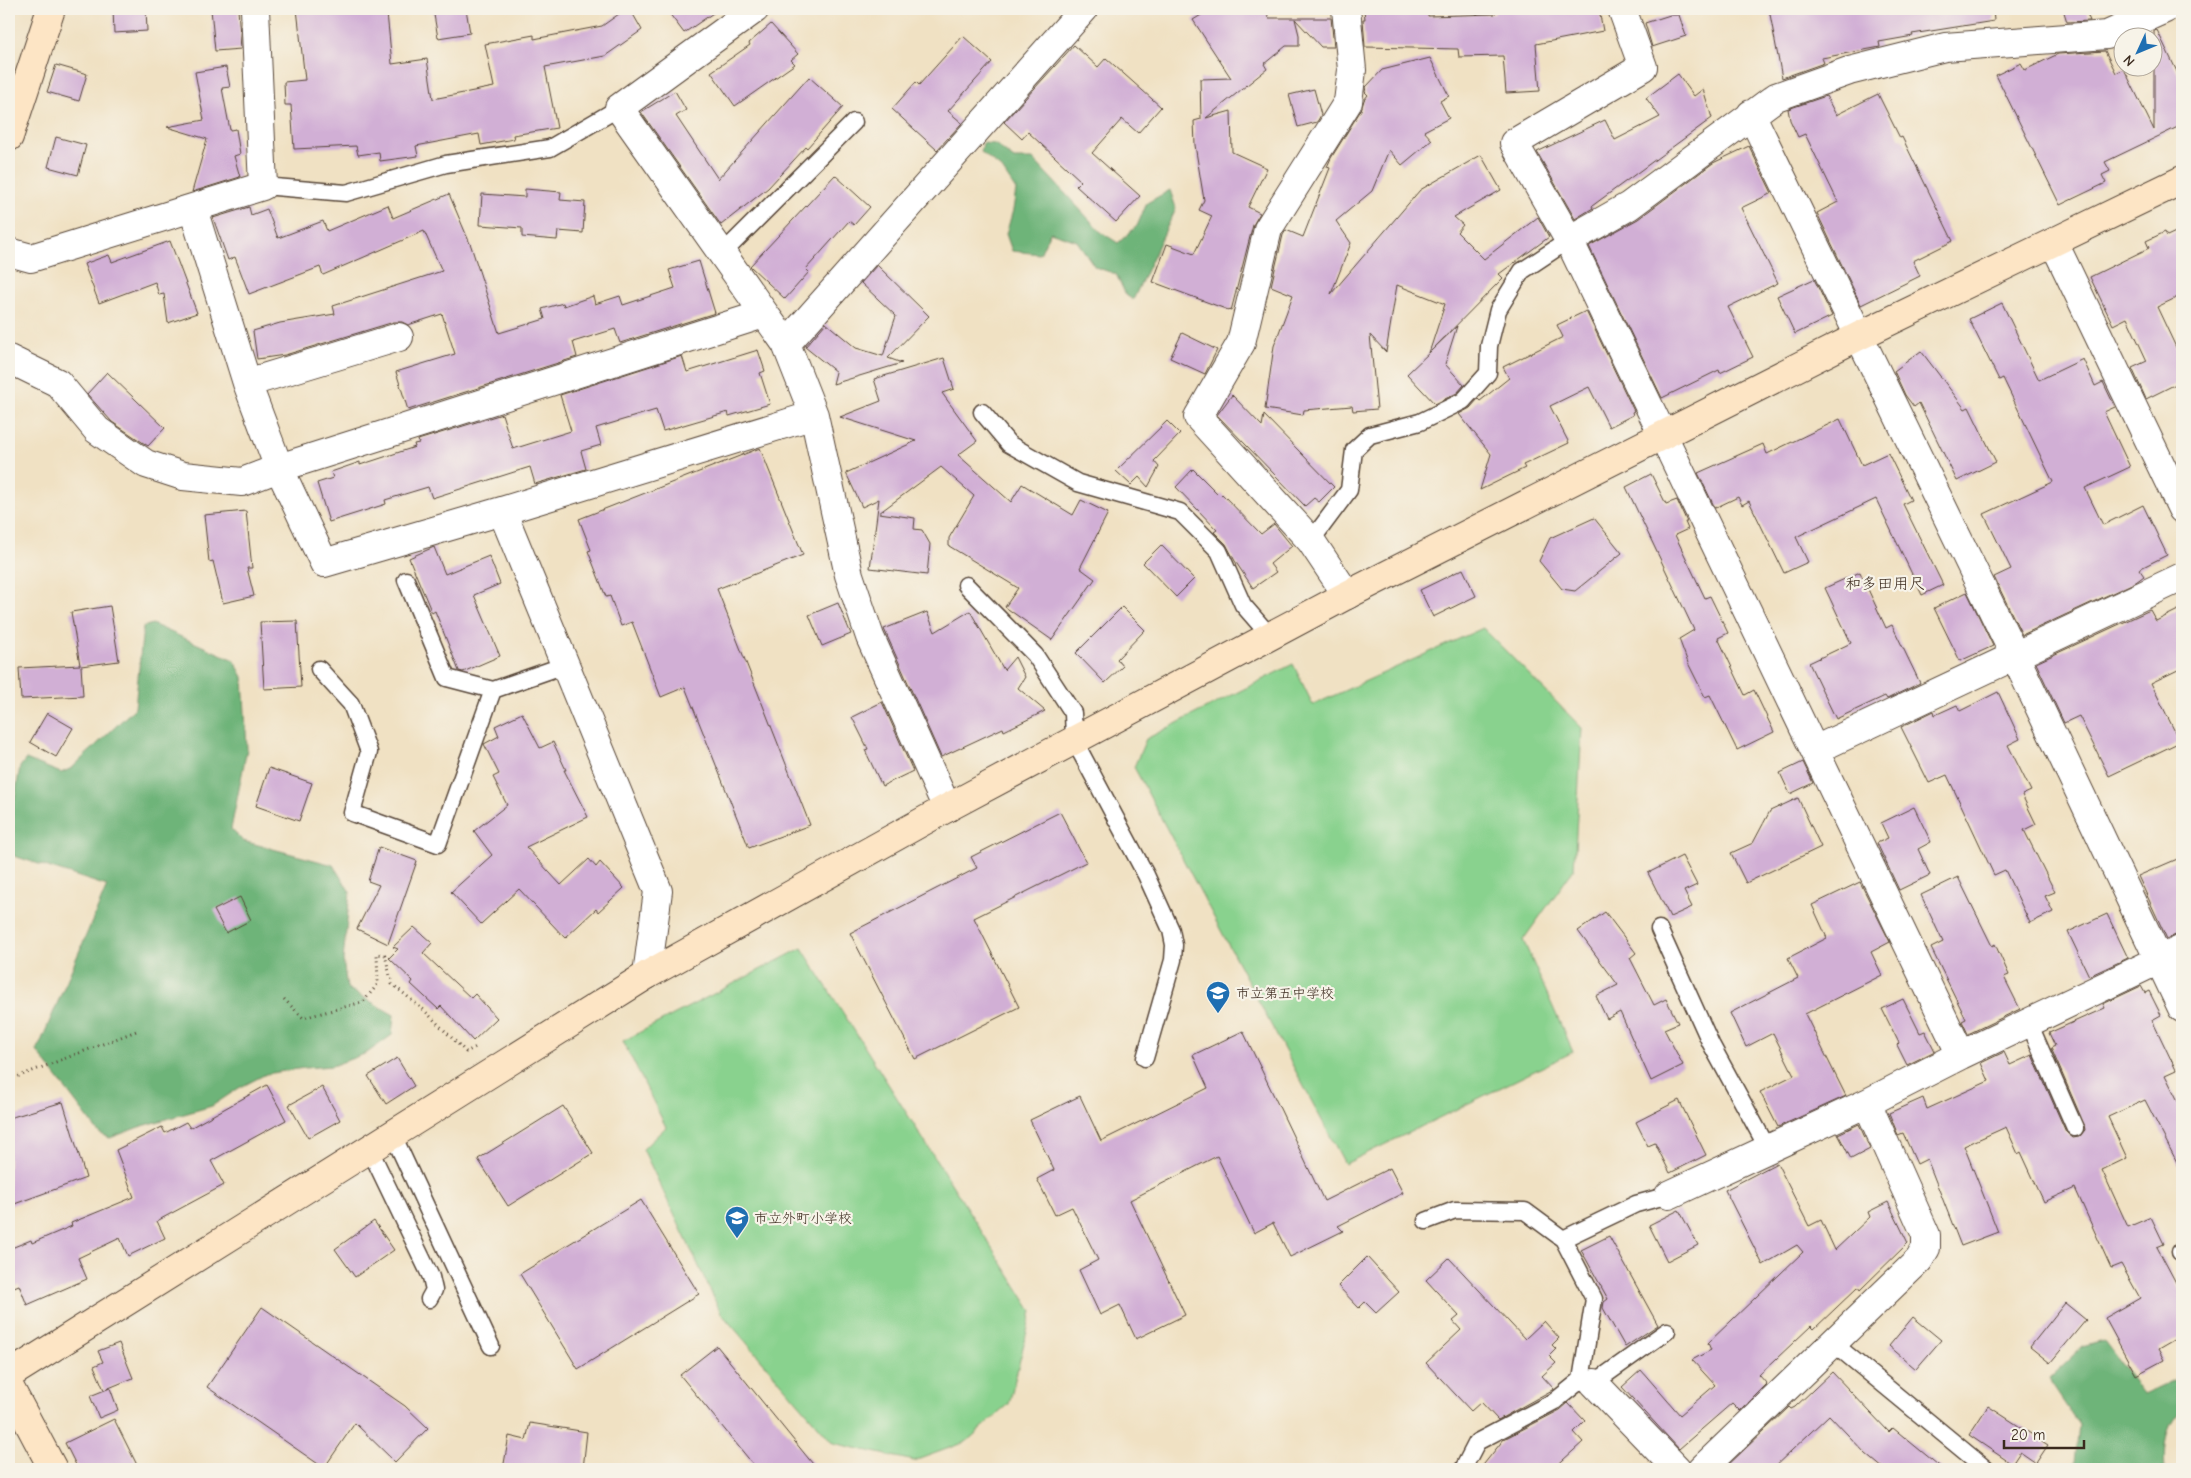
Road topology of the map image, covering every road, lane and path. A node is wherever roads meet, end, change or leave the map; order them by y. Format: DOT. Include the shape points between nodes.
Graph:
graph roads {
  1 [pos="50,9"];
  2 [pos="255,9"];
  3 [pos="755,9"];
  4 [pos="1084,9"];
  5 [pos="1346,9"];
  6 [pos="1622,9"];
  7 [pos="2165,9"];
  8 [pos="619,108"];
  9 [pos="1751,114"];
  10 [pos="854,122"];
  11 [pos="9,137"];
  12 [pos="2182,180"];
  13 [pos="263,186"];
  14 [pos="193,209"];
  15 [pos="1569,240"];
  16 [pos="2054,243"];
  17 [pos="9,252"];
  18 [pos="722,254"];
  19 [pos="764,314"];
  20 [pos="1859,336"];
  21 [pos="399,337"];
  22 [pos="786,344"];
  23 [pos="9,359"];
  24 [pos="247,383"];
  25 [pos="982,412"];
  26 [pos="814,415"];
  27 [pos="1663,435"];
  28 [pos="279,468"];
  29 [pos="2182,509"];
  30 [pos="502,512"];
  31 [pos="1311,541"];
  32 [pos="2182,577"];
  33 [pos="406,580"];
  34 [pos="966,585"];
  35 [pos="1347,595"];
  36 [pos="1270,636"];
  37 [pos="2014,656"];
  38 [pos="565,664"];
  39 [pos="319,669"];
  40 [pos="493,690"];
  41 [pos="1074,740"];
  42 [pos="1815,750"];
  43 [pos="947,808"];
  44 [pos="1659,929"];
  45 [pos="2171,955"];
  46 [pos="647,975"];
  47 [pos="284,999"];
  48 [pos="2182,1008"];
  49 [pos="2029,1023"];
  50 [pos="139,1030"];
  51 [pos="482,1044"];
  52 [pos="1961,1055"];
  53 [pos="1145,1058"];
  54 [pos="9,1080"];
  55 [pos="1867,1103"];
  56 [pos="2075,1128"];
  57 [pos="393,1135"];
  58 [pos="1768,1149"];
  59 [pos="370,1150"];
  60 [pos="1670,1195"];
  61 [pos="1426,1221"];
  62 [pos="1563,1239"];
  63 [pos="429,1299"];
  64 [pos="1667,1331"];
  65 [pos="1833,1343"];
  66 [pos="491,1346"];
  67 [pos="9,1375"];
  68 [pos="1587,1381"];
  69 [pos="9,1386"];
  70 [pos="53,1469"];
  71 [pos="1462,1469"];
  72 [pos="1677,1469"];
  73 [pos="1702,1469"];
  74 [pos="1986,1469"];
  1 -- 11 [label="street"];
  2 -- 13 [label="street"];
  3 -- 8 [label="street"];
  4 -- 22 [label="street"];
  5 -- 31 [label="street" via="1352,70 1348,102 1268,229 1241,343 1198,417"];
  6 -- 15 [label="street" via="1643,67 1514,143"];
  7 -- 9 [label="street" via="2107,35 1945,47 1849,71 1776,97"];
  8 -- 13 [label="lane" via="550,148 446,164 346,193"];
  8 -- 18 [label="street"];
  9 -- 15 [label="street" via="1629,206"];
  9 -- 20 [label="street"];
  10 -- 18 [label="lane"];
  12 -- 16 [label="street"];
  13 -- 14 [label="street"];
  14 -- 17 [label="street" via="31,258"];
  14 -- 24 [label="street"];
  15 -- 27 [label="street"];
  15 -- 31 [label="lane" via="1522,271 1498,310 1489,346 1488,373 1463,401 1420,422 1370,435 1354,450 1349,490"];
  16 -- 20 [label="street"];
  16 -- 29 [label="street"];
  18 -- 19 [label="street"];
  19 -- 22 [label="street"];
  19 -- 28 [label="street"];
  20 -- 27 [label="street"];
  20 -- 37 [label="street"];
  21 -- 24 [label="street"];
  22 -- 26 [label="street"];
  23 -- 28 [label="street" via="58,383 97,430 146,464 183,476 242,482"];
  24 -- 28 [label="street"];
  25 -- 36 [label="lane" via="1009,444 1078,483 1180,512 1219,551 1242,605"];
  26 -- 30 [label="street"];
  26 -- 43 [label="street" via="849,575 870,637"];
  27 -- 35 [label="street"];
  27 -- 42 [label="street"];
  28 -- 30 [label="street" via="324,563"];
  30 -- 38 [label="street"];
  31 -- 35 [label="street"];
  32 -- 37 [label="street"];
  33 -- 40 [label="lane" via="447,678"];
  34 -- 41 [label="lane" via="1034,655 1073,713"];
  35 -- 36 [label="street"];
  36 -- 41 [label="street"];
  37 -- 42 [label="street"];
  37 -- 45 [label="street"];
  38 -- 40 [label="lane"];
  38 -- 46 [label="street" via="658,891"];
  39 -- 40 [label="lane" via="351,704 369,752 352,813 438,844"];
  41 -- 43 [label="street"];
  41 -- 53 [label="lane" via="1146,875 1171,930 1173,960"];
  42 -- 52 [label="street"];
  43 -- 46 [label="street"];
  44 -- 58 [label="lane" via="1711,1044"];
  45 -- 48 [label="street"];
  45 -- 49 [label="street"];
  46 -- 57 [label="street"];
  47 -- 51 [label="path" via="303,1018 363,1002 378,984 377,954 385,955 392,984 424,1010 466,1052"];
  49 -- 52 [label="street"];
  49 -- 56 [label="lane"];
  50 -- 54 [label="path"];
  52 -- 55 [label="street"];
  55 -- 58 [label="street"];
  55 -- 65 [label="street" via="1926,1235 1926,1248 1919,1260"];
  57 -- 59 [label="street"];
  57 -- 66 [label="lane"];
  58 -- 60 [label="street"];
  59 -- 63 [label="lane" via="431,1277 434,1290"];
  59 -- 67 [label="street"];
  60 -- 62 [label="lane" via="1636,1204"];
  61 -- 62 [label="lane" via="1455,1210 1525,1211"];
  62 -- 68 [label="lane" via="1594,1300"];
  64 -- 68 [label="lane"];
  65 -- 73 [label="street"];
  65 -- 74 [label="lane"];
  68 -- 71 [label="lane" via="1477,1442"];
  68 -- 72 [label="street"];
  69 -- 70 [label="street"];
}
